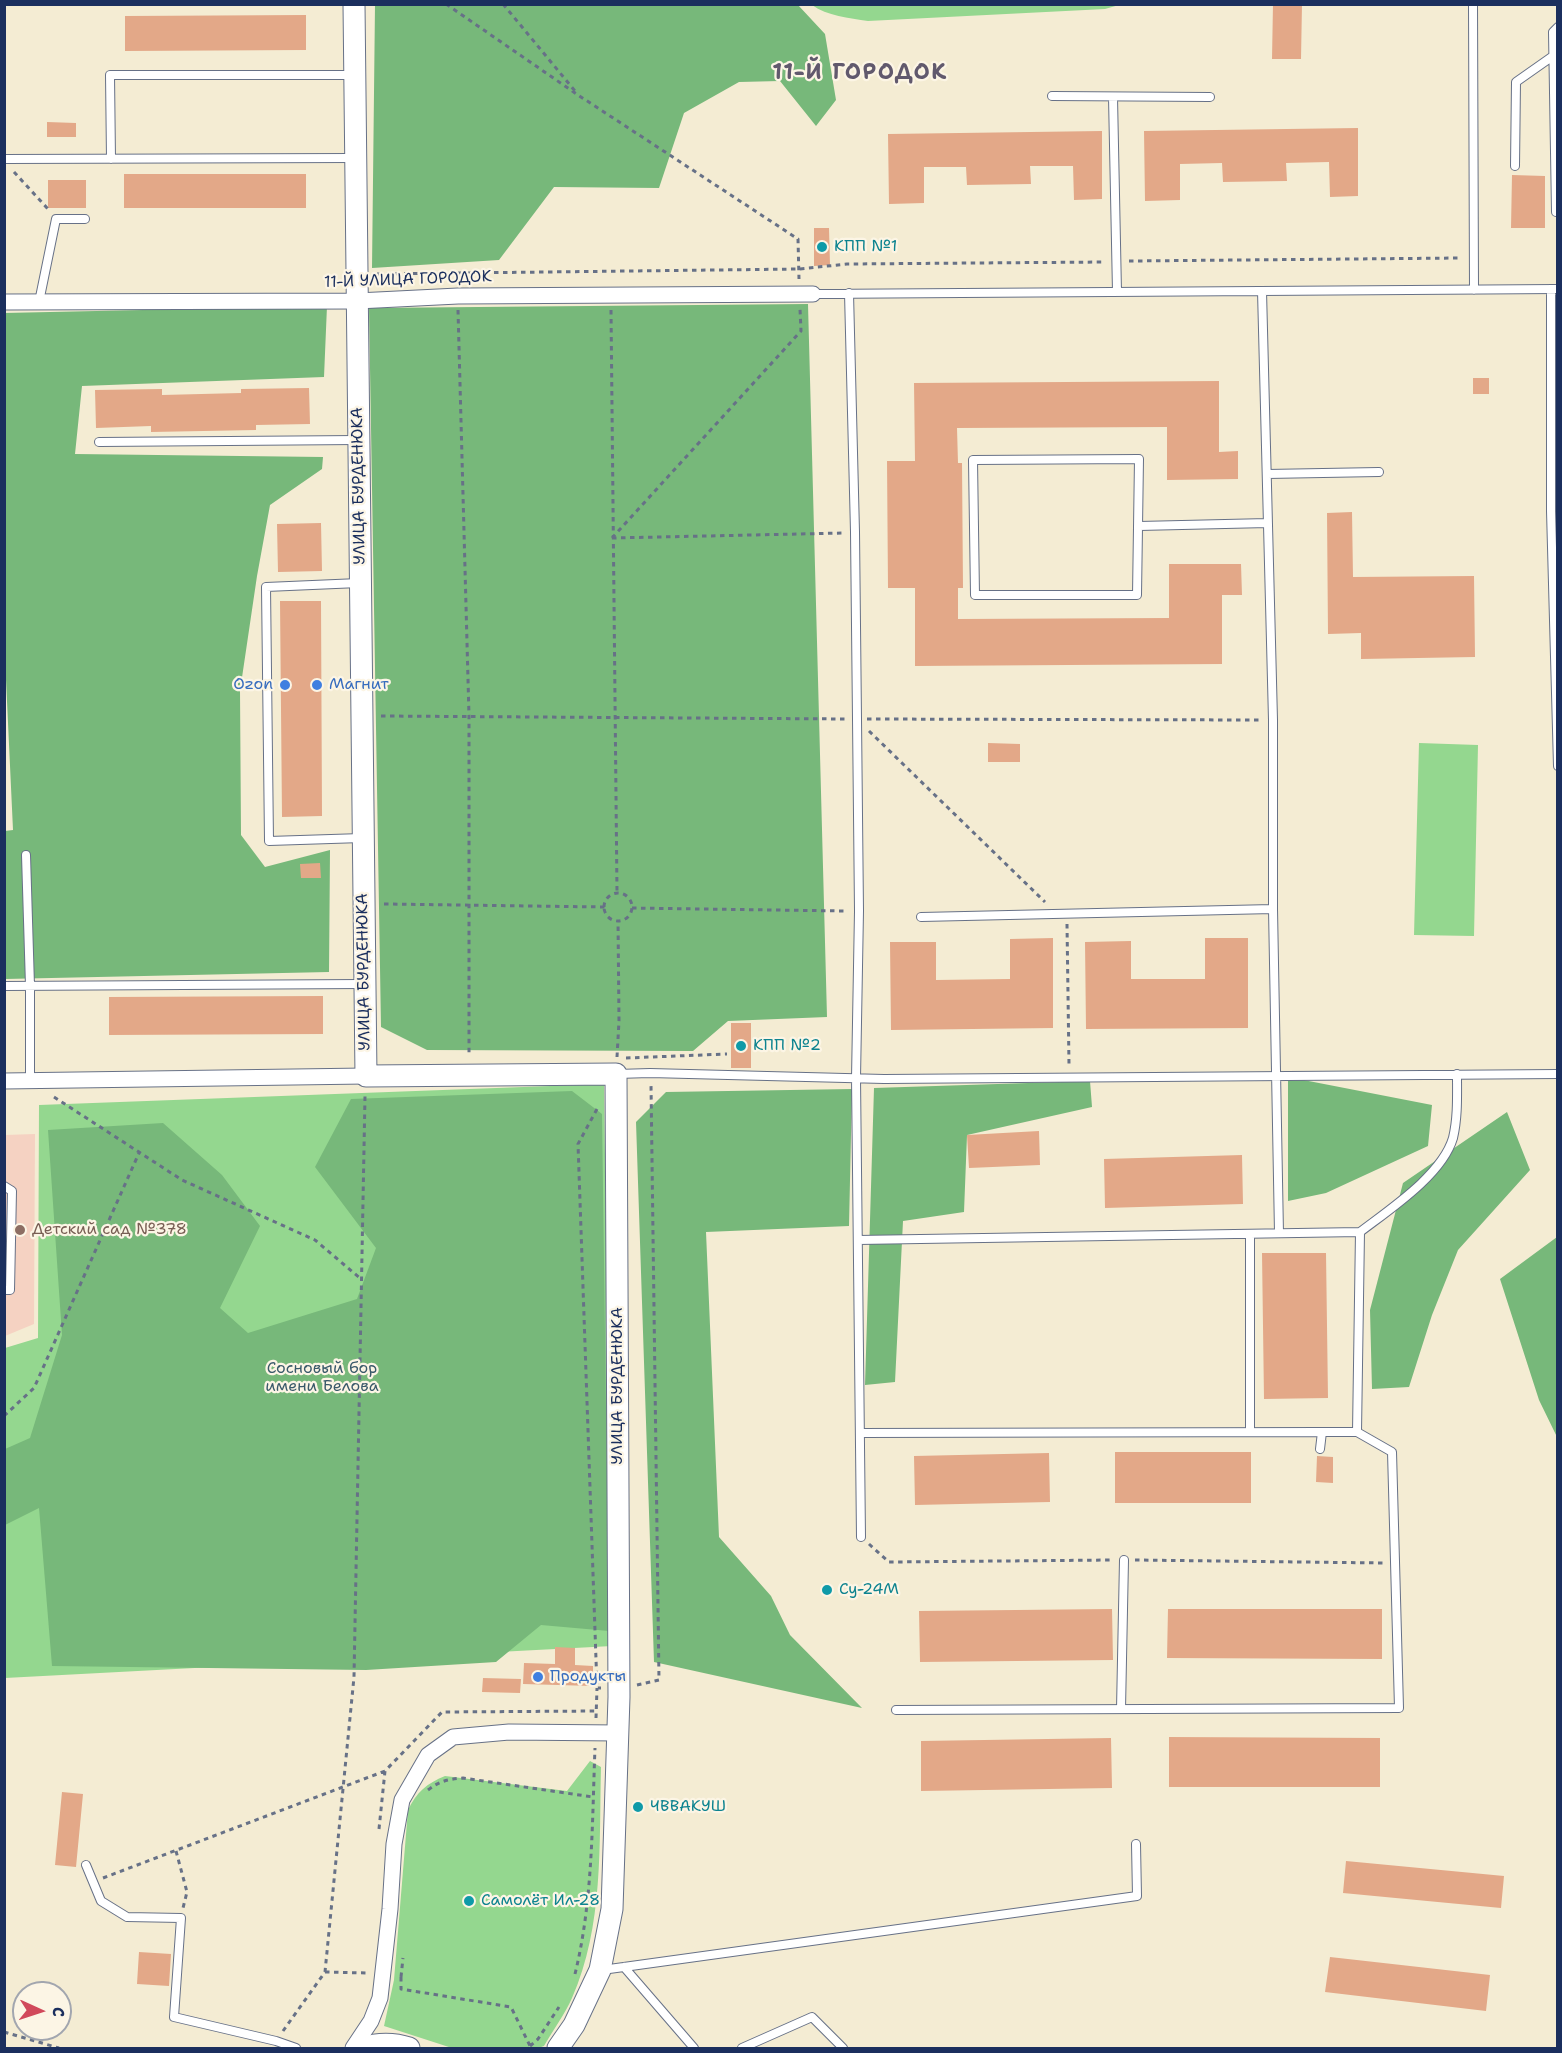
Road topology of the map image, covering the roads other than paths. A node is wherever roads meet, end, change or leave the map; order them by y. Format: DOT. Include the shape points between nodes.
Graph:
graph roads {
  1 [pos="354,4"];
  2 [pos="1473,4"];
  3 [pos="1557,27"];
  4 [pos="1553,56"];
  5 [pos="355,75"];
  6 [pos="1052,96"];
  7 [pos="1113,97"];
  8 [pos="1210,97"];
  9 [pos="356,158"];
  10 [pos="4,159"];
  11 [pos="111,159"];
  12 [pos="1515,166"];
  13 [pos="1556,212"];
  14 [pos="85,219"];
  15 [pos="1554,289"];
  16 [pos="1474,290"];
  17 [pos="1262,291"];
  18 [pos="1118,292"];
  19 [pos="849,293"];
  20 [pos="806,294"];
  21 [pos="357,301"];
  22 [pos="4,302"];
  23 [pos="39,302"];
  24 [pos="359,440"];
  25 [pos="99,442"];
  26 [pos="1378,472"];
  27 [pos="1267,474"];
  28 [pos="1554,511"];
  29 [pos="1268,523"];
  30 [pos="1139,526"];
  31 [pos="360,583"];
  32 [pos="1557,766"];
  33 [pos="363,838"];
  34 [pos="26,855"];
  35 [pos="1274,909"];
  36 [pos="921,917"];
  37 [pos="365,984"];
  38 [pos="4,986"];
  39 [pos="30,986"];
  40 [pos="616,1074"];
  41 [pos="1457,1074"];
  42 [pos="1557,1074"];
  43 [pos="1276,1075"];
  44 [pos="366,1076"];
  45 [pos="856,1078"];
  46 [pos="30,1081"];
  47 [pos="4,1082"];
  48 [pos="4,1186"];
  49 [pos="1360,1232"];
  50 [pos="1279,1233"];
  51 [pos="1250,1234"];
  52 [pos="858,1240"];
  53 [pos="4,1290"];
  54 [pos="860,1432"];
  55 [pos="1250,1432"];
  56 [pos="1322,1432"];
  57 [pos="1357,1432"];
  58 [pos="1320,1449"];
  59 [pos="861,1537"];
  60 [pos="1124,1560"];
  61 [pos="1121,1709"];
  62 [pos="896,1710"];
  63 [pos="618,1733"];
  64 [pos="1136,1844"];
  65 [pos="86,1865"];
  66 [pos="624,1967"];
  67 [pos="600,1970"];
  68 [pos="296,2049"];
  69 [pos="353,2049"];
  70 [pos="362,2049"];
  71 [pos="409,2049"];
  72 [pos="558,2049"];
  73 [pos="694,2049"];
  74 [pos="742,2049"];
  75 [pos="843,2049"];
  1 -- 5 [label="street, УЛИЦА БУРДЕНЮКА"];
  2 -- 16 [label="lane"];
  3 -- 4 [label="lane" via="1553,32"];
  4 -- 12 [label="lane" via="1516,82"];
  4 -- 13 [label="lane"];
  5 -- 9 [label="street, УЛИЦА БУРДЕНЮКА"];
  5 -- 11 [label="lane" via="110,75"];
  6 -- 7 [label="lane"];
  7 -- 8 [label="lane"];
  7 -- 18 [label="lane"];
  9 -- 11 [label="lane"];
  9 -- 21 [label="street, УЛИЦА БУРДЕНЮКА"];
  10 -- 11 [label="lane"];
  14 -- 23 [label="lane" via="56,219"];
  15 -- 16 [label="lane"];
  15 -- 28 [label="lane"];
  16 -- 17 [label="lane"];
  17 -- 18 [label="lane"];
  17 -- 27 [label="lane"];
  18 -- 19 [label="lane"];
  19 -- 20 [label="lane"];
  19 -- 45 [label="lane" via="859,911"];
  20 -- 21 [label="street, 11-Й УЛИЦА ГОРОДОК" via="458,296"];
  21 -- 23 [label="street, 11-Й УЛИЦА ГОРОДОК"];
  21 -- 24 [label="street, УЛИЦА БУРДЕНЮКА"];
  22 -- 23 [label="street, 11-Й УЛИЦА ГОРОДОК"];
  24 -- 25 [label="lane"];
  24 -- 31 [label="street, УЛИЦА БУРДЕНЮКА"];
  26 -- 27 [label="lane"];
  27 -- 29 [label="lane"];
  28 -- 32 [label="lane"];
  29 -- 30 [label="lane"];
  29 -- 35 [label="lane"];
  30 -- 30 [label="lane" via="1139,459 973,460 975,596 1137,595"];
  31 -- 33 [label="street, УЛИЦА БУРДЕНЮКА"];
  31 -- 33 [label="lane" via="266,587 269,841"];
  33 -- 37 [label="street, УЛИЦА БУРДЕНЮКА"];
  34 -- 39 [label="lane"];
  35 -- 36 [label="lane"];
  35 -- 43 [label="lane"];
  37 -- 39 [label="lane"];
  37 -- 44 [label="street, УЛИЦА БУРДЕНЮКА"];
  38 -- 39 [label="lane"];
  39 -- 46 [label="lane"];
  40 -- 44 [label="street"];
  40 -- 45 [label="lane"];
  40 -- 63 [label="street, УЛИЦА БУРДЕНЮКА"];
  41 -- 42 [label="lane"];
  41 -- 43 [label="lane"];
  41 -- 49 [label="lane" via="1456,1117 1444,1158 1408,1196"];
  43 -- 45 [label="lane"];
  43 -- 50 [label="lane"];
  44 -- 46 [label="street"];
  45 -- 52 [label="lane"];
  46 -- 47 [label="street"];
  48 -- 53 [label="lane" via="12,1191 10,1290"];
  49 -- 50 [label="lane"];
  49 -- 57 [label="lane"];
  50 -- 51 [label="lane"];
  51 -- 52 [label="lane"];
  51 -- 55 [label="lane"];
  52 -- 54 [label="lane"];
  54 -- 55 [label="lane"];
  54 -- 59 [label="lane"];
  55 -- 56 [label="lane"];
  56 -- 57 [label="lane"];
  56 -- 58 [label="lane"];
  57 -- 61 [label="lane" via="1392,1452 1399,1708"];
  60 -- 61 [label="lane"];
  61 -- 62 [label="lane"];
  63 -- 67 [label="street, УЛИЦА БУРДЕНЮКА" via="612,1909"];
  63 -- 69 [label="street" via="509,1731 453,1737 428,1755 402,1800 380,1998"];
  64 -- 66 [label="lane" via="1137,1896"];
  65 -- 68 [label="lane" via="101,1901 127,1917 181,1918 174,2017"];
  66 -- 67 [label="lane"];
  66 -- 73 [label="lane"];
  67 -- 72 [label="street, УЛИЦА БУРДЕНЮКА"];
  70 -- 71 [label="street" via="399,2045"];
  74 -- 75 [label="lane" via="812,2018"];
}
